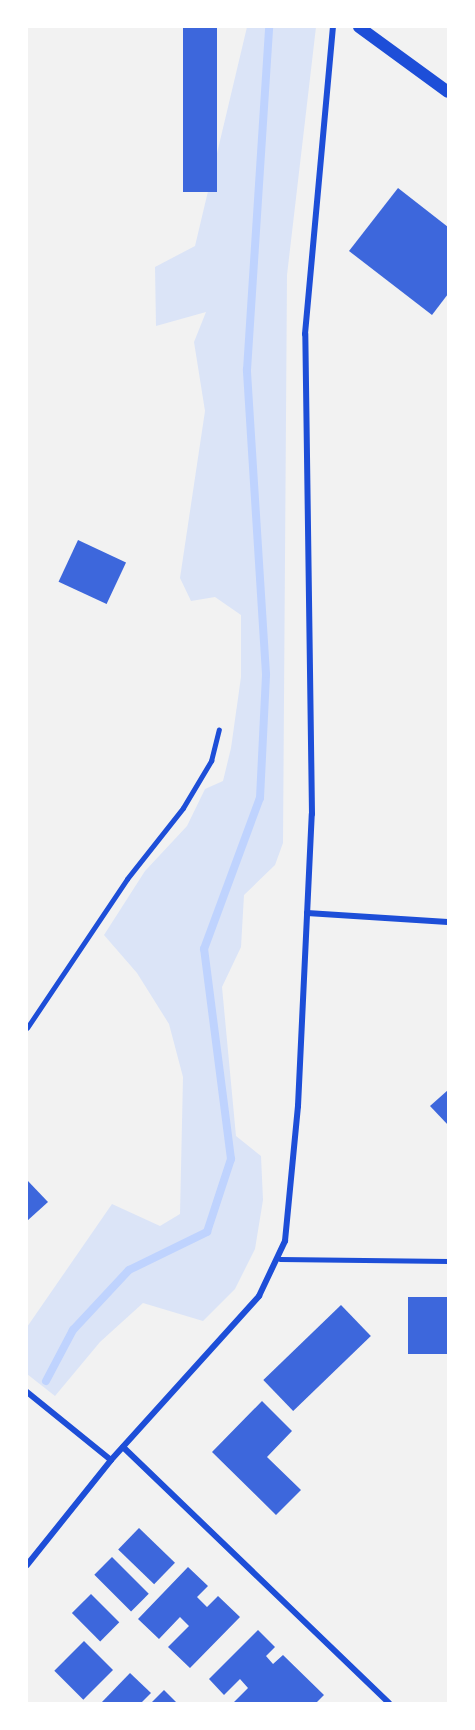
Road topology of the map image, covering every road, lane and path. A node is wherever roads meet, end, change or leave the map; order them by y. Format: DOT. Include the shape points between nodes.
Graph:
graph roads {
  1 [pos="333,27"];
  2 [pos="359,27"];
  3 [pos="448,92"];
  4 [pos="219,730"];
  5 [pos="307,913"];
  6 [pos="448,922"];
  7 [pos="27,1028"];
  8 [pos="280,1259"];
  9 [pos="448,1262"];
  10 [pos="27,1392"];
  11 [pos="123,1447"];
  12 [pos="111,1460"];
  13 [pos="27,1565"];
  14 [pos="389,1703"];
  1 -- 5 [label="street" via="305,334 313,752"];
  2 -- 3 [label="main road"];
  4 -- 7 [label="lane" via="211,761 183,808 127,879"];
  5 -- 6 [label="street"];
  5 -- 8 [label="street" via="295,1162"];
  8 -- 9 [label="lane"];
  8 -- 11 [label="street" via="253,1304"];
  10 -- 12 [label="street"];
  11 -- 12 [label="street"];
  11 -- 14 [label="street"];
  12 -- 13 [label="street"];
}
